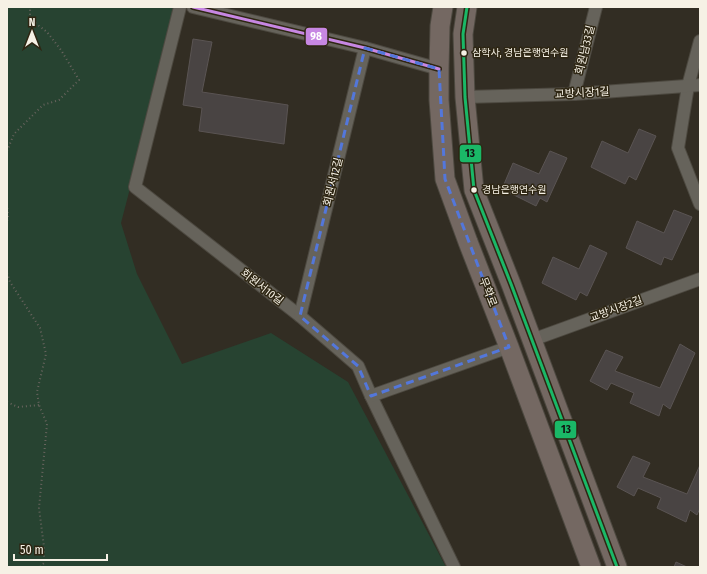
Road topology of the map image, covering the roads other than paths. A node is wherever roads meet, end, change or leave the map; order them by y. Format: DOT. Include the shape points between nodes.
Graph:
graph roads {
  1 [pos="180,7"];
  2 [pos="193,7"];
  3 [pos="443,7"];
  4 [pos="466,7"];
  5 [pos="596,7"];
  6 [pos="700,41"];
  7 [pos="365,48"];
  8 [pos="439,69"];
  9 [pos="694,86"];
  10 [pos="574,94"];
  11 [pos="465,98"];
  12 [pos="700,204"];
  13 [pos="700,279"];
  14 [pos="300,316"];
  15 [pos="532,340"];
  16 [pos="509,347"];
  17 [pos="371,396"];
  18 [pos="454,567"];
  19 [pos="591,567"];
  20 [pos="617,567"];
  1 -- 14 [label="street, 회원서10길" via="135,187"];
  2 -- 7 [label="street"];
  3 -- 8 [label="main road, 무학로"];
  4 -- 11 [label="main road" via="463,34"];
  5 -- 10 [label="street, 회원남33길"];
  6 -- 9 [label="street"];
  7 -- 8 [label="street"];
  7 -- 14 [label="street, 회원서12길"];
  8 -- 16 [label="main road, 무학로" via="445,179"];
  9 -- 10 [label="street, 교방시장1길"];
  9 -- 12 [label="street" via="678,148"];
  10 -- 11 [label="street, 교방시장1길"];
  11 -- 15 [label="main road" via="474,190"];
  13 -- 15 [label="street, 교방시장2길"];
  14 -- 17 [label="street, 회원서10길" via="358,366"];
  15 -- 20 [label="main road"];
  16 -- 17 [label="street"];
  16 -- 19 [label="main road, 무학로"];
  17 -- 18 [label="street, 회원서10길"];
}
